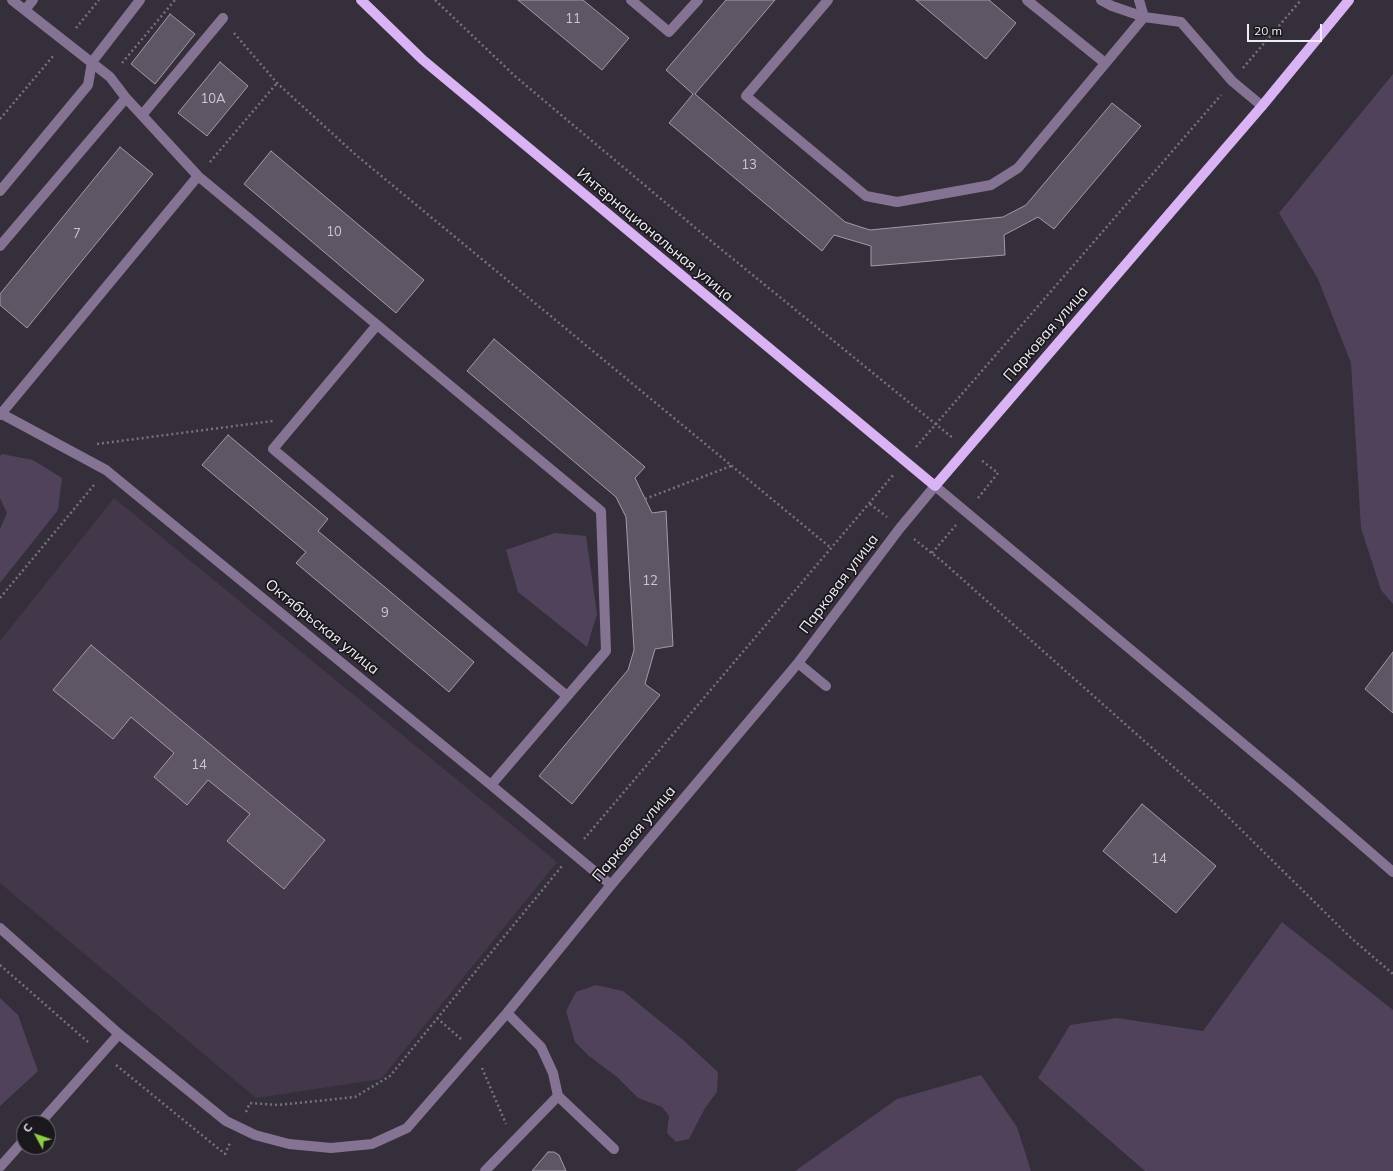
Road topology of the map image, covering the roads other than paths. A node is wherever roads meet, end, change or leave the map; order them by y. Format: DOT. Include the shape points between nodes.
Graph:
graph roads {
  1 [pos="12,0"];
  2 [pos="32,0"];
  3 [pos="140,0"];
  4 [pos="361,0"];
  5 [pos="631,0"];
  6 [pos="698,0"];
  7 [pos="828,0"];
  8 [pos="1027,0"];
  9 [pos="1100,0"];
  10 [pos="1138,0"];
  11 [pos="1349,0"];
  12 [pos="24,10"];
  13 [pos="1144,17"];
  14 [pos="223,18"];
  15 [pos="92,62"];
  16 [pos="1105,63"];
  17 [pos="126,98"];
  18 [pos="1262,106"];
  19 [pos="142,115"];
  20 [pos="198,176"];
  21 [pos="0,191"];
  22 [pos="0,246"];
  23 [pos="377,325"];
  24 [pos="0,414"];
  25 [pos="935,486"];
  26 [pos="798,664"];
  27 [pos="826,686"];
  28 [pos="566,696"];
  29 [pos="491,785"];
  30 [pos="1393,872"];
  31 [pos="611,885"];
  32 [pos="0,928"];
  33 [pos="507,1013"];
  34 [pos="119,1034"];
  35 [pos="558,1096"];
  36 [pos="47,1115"];
  37 [pos="16,1149"];
  38 [pos="614,1149"];
  39 [pos="0,1167"];
  40 [pos="485,1171"];
  1 -- 12 [label="street"];
  2 -- 12 [label="street"];
  3 -- 15 [label="street"];
  4 -- 25 [label="main road, Интернациональная улица" via="422,60"];
  5 -- 6 [label="street" via="669,32"];
  7 -- 16 [label="street" via="746,96 866,196 897,202 991,185 1018,168"];
  8 -- 16 [label="street"];
  9 -- 13 [label="street"];
  10 -- 13 [label="street"];
  11 -- 18 [label="main road, Парковая улица"];
  12 -- 15 [label="street"];
  13 -- 16 [label="street"];
  13 -- 18 [label="street" via="1181,22 1232,81"];
  14 -- 19 [label="street"];
  15 -- 17 [label="street" via="110,77"];
  15 -- 21 [label="street" via="88,85"];
  17 -- 19 [label="street"];
  17 -- 22 [label="street"];
  18 -- 25 [label="main road, Парковая улица"];
  19 -- 20 [label="street"];
  20 -- 23 [label="street"];
  20 -- 24 [label="street"];
  23 -- 28 [label="street" via="601,511 606,651"];
  23 -- 28 [label="street" via="273,449"];
  24 -- 29 [label="street, Октябрьская улица" via="106,470"];
  25 -- 26 [label="street, Парковая улица" via="900,528"];
  25 -- 30 [label="street"];
  26 -- 27 [label="street"];
  26 -- 31 [label="street, Парковая улица"];
  28 -- 29 [label="street"];
  29 -- 31 [label="street, Октябрьская улица"];
  31 -- 33 [label="street, Парковая улица"];
  32 -- 34 [label="street, Парковая улица"];
  33 -- 34 [label="street, Парковая улица" via="407,1128 372,1144 331,1148 288,1144 255,1135 226,1121"];
  33 -- 35 [label="street" via="541,1048 553,1073"];
  34 -- 36 [label="street"];
  35 -- 38 [label="street"];
  35 -- 40 [label="street"];
  37 -- 39 [label="street"];
}
